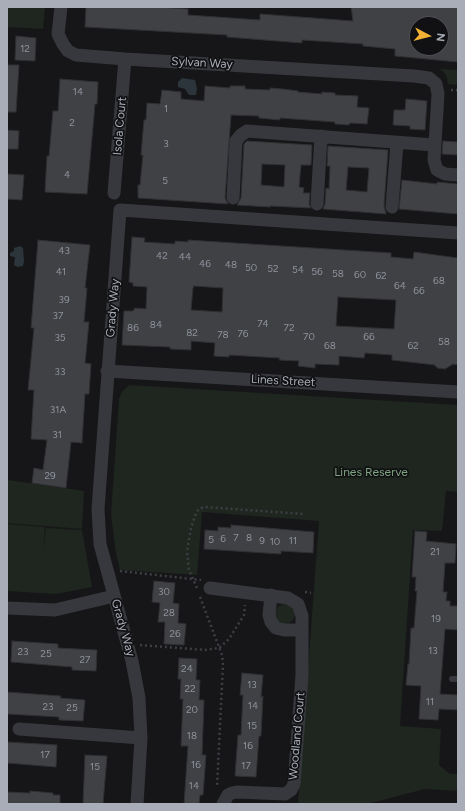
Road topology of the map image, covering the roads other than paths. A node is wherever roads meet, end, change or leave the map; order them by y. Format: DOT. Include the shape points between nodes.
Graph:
graph roads {
  1 [pos="61,7"];
  2 [pos="125,59"];
  3 [pos="321,136"];
  4 [pos="397,143"];
  5 [pos="434,145"];
  6 [pos="458,175"];
  7 [pos="114,193"];
  8 [pos="233,198"];
  9 [pos="317,204"];
  10 [pos="392,207"];
  11 [pos="458,233"];
  12 [pos="107,370"];
  13 [pos="458,392"];
  14 [pos="210,588"];
  15 [pos="271,595"];
  16 [pos="114,596"];
  17 [pos="7,608"];
  18 [pos="302,630"];
  19 [pos="19,729"];
  20 [pos="141,738"];
  21 [pos="137,804"];
  22 [pos="222,804"];
  1 -- 2 [label="street, Sylvan Way" via="58,34 68,51 76,55"];
  2 -- 5 [label="street, Sylvan Way" via="429,78 436,84 438,94"];
  2 -- 7 [label="street, Isola Court"];
  3 -- 4 [label="street"];
  3 -- 8 [label="street" via="247,131 241,135 236,141"];
  3 -- 9 [label="street"];
  4 -- 5 [label="street"];
  4 -- 10 [label="street"];
  5 -- 6 [label="street" via="434,160 438,170 445,174"];
  11 -- 12 [label="street, Grady Way" via="120,210"];
  12 -- 13 [label="street, Lines Street"];
  12 -- 16 [label="street, Grady Way" via="98,509 100,544"];
  14 -- 15 [label="street, Woodland Court"];
  15 -- 18 [label="street, Woodland Court" via="288,598 298,604 302,616"];
  15 -- 18 [label="street" via="269,615 276,628"];
  16 -- 17 [label="street" via="55,610"];
  16 -- 20 [label="street, Grady Way" via="132,661 139,698"];
  18 -- 22 [label="street, Woodland Court" via="302,675 294,784 286,794 232,793"];
  19 -- 20 [label="street"];
  20 -- 21 [label="street, Grady Way"];
}
